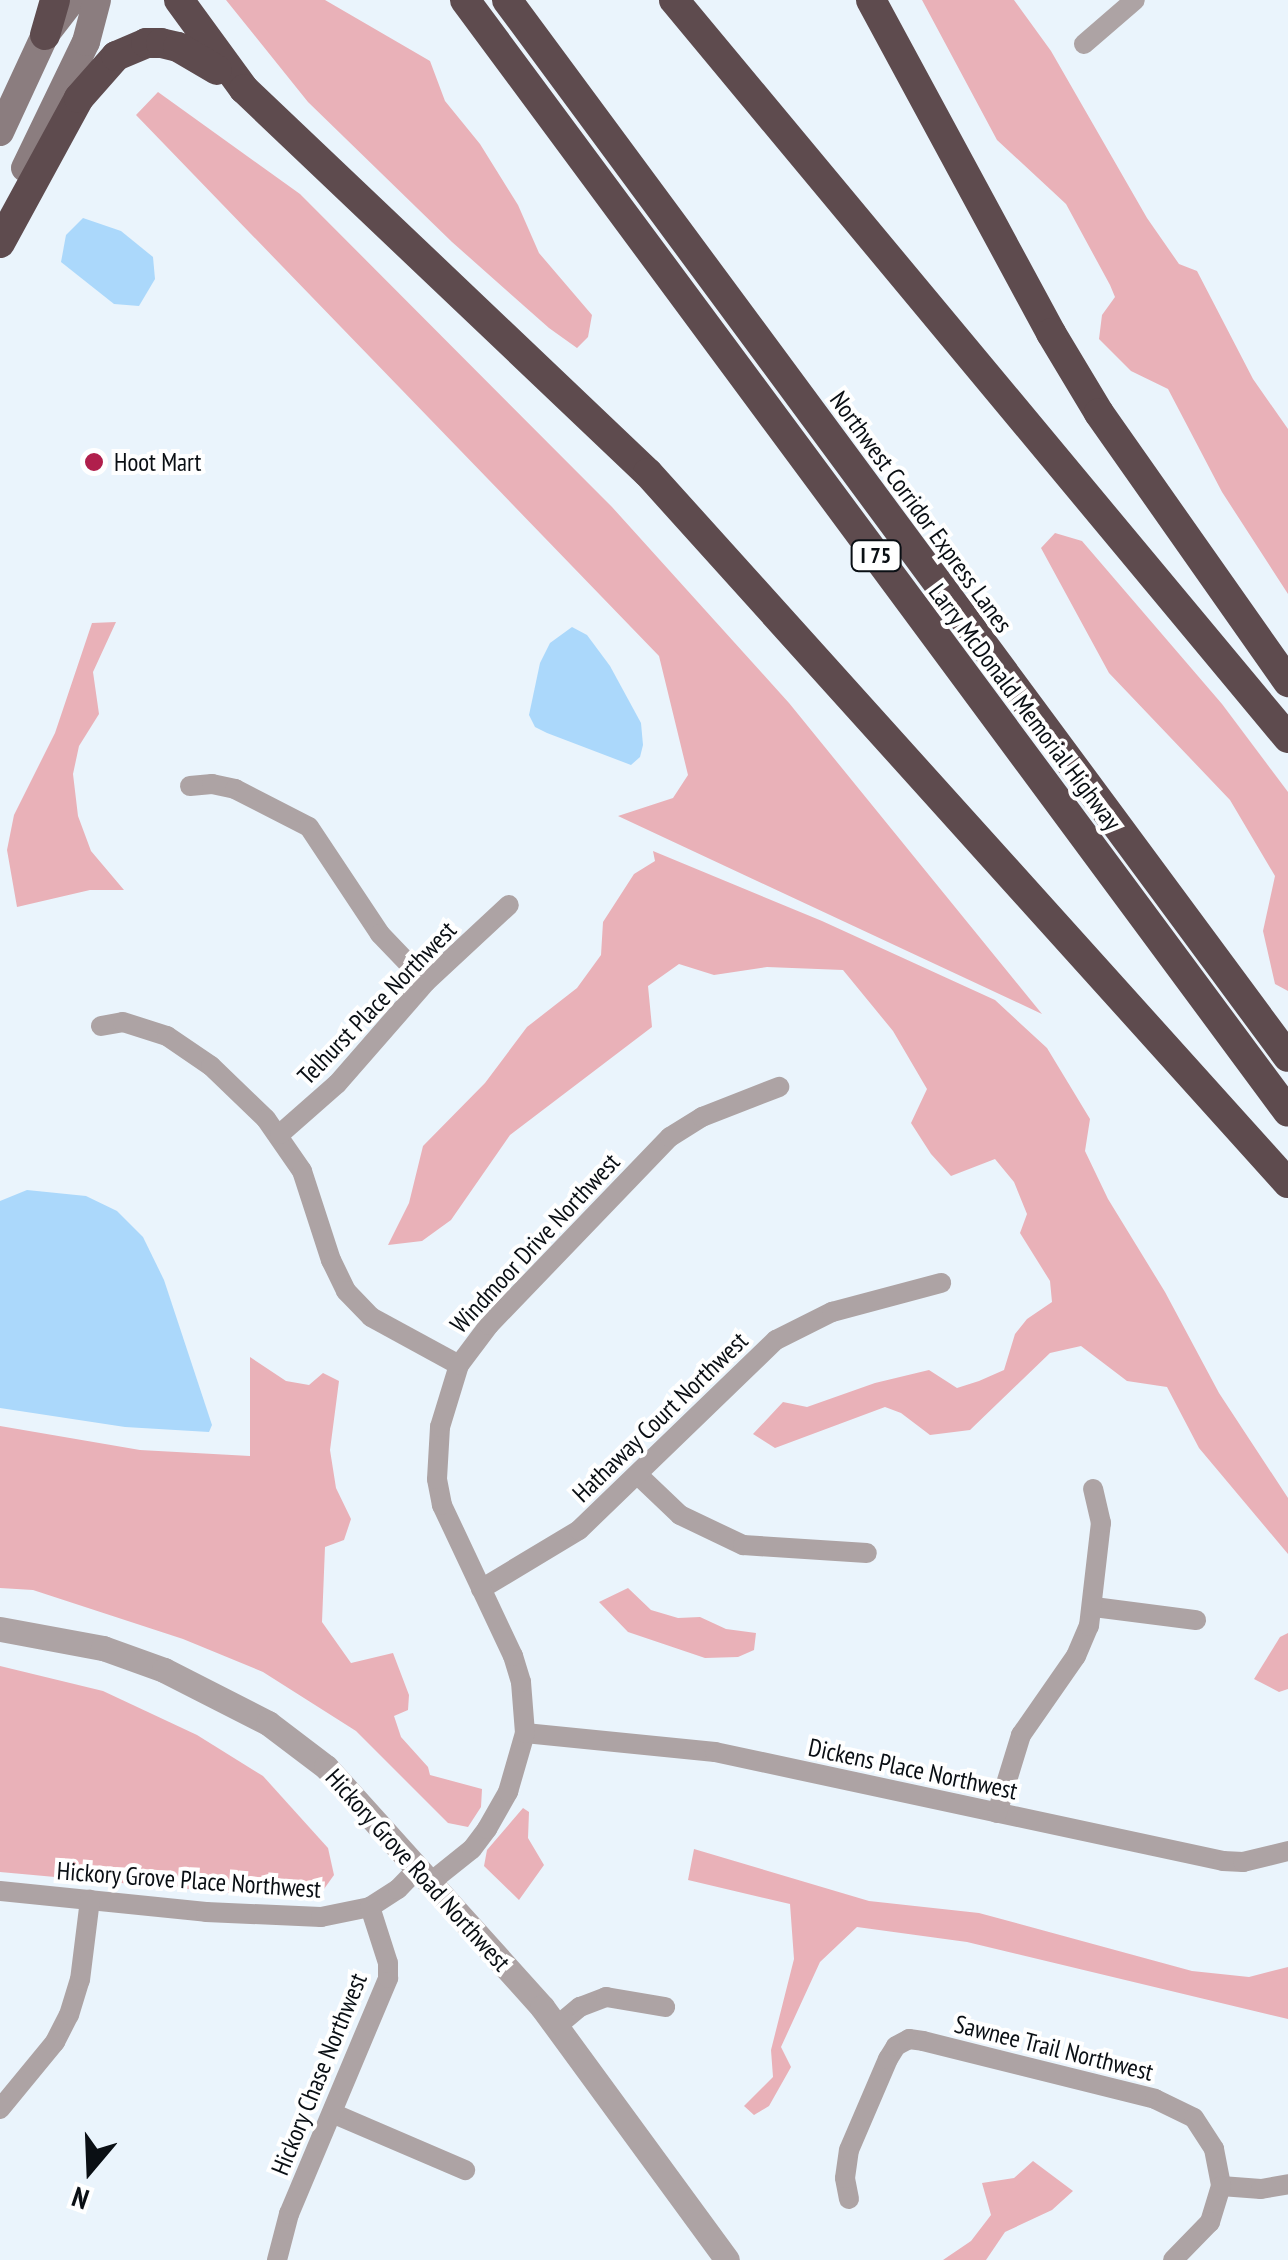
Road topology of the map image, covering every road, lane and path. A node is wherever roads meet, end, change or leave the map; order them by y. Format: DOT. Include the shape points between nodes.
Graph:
graph roads {
  1 [pos="55,0"];
  2 [pos="72,0"];
  3 [pos="96,0"];
  4 [pos="179,0"];
  5 [pos="464,0"];
  6 [pos="507,0"];
  7 [pos="674,0"];
  8 [pos="871,0"];
  9 [pos="1135,0"];
  10 [pos="45,35"];
  11 [pos="1084,44"];
  12 [pos="244,89"];
  13 [pos="0,132"];
  14 [pos="0,214"];
  15 [pos="0,243"];
  16 [pos="1288,682"];
  17 [pos="1288,738"];
  18 [pos="190,786"];
  19 [pos="509,906"];
  20 [pos="426,982"];
  21 [pos="101,1026"];
  22 [pos="1288,1057"];
  23 [pos="779,1087"];
  24 [pos="1288,1112"];
  25 [pos="280,1134"];
  26 [pos="1288,1183"];
  27 [pos="941,1283"];
  28 [pos="459,1365"];
  29 [pos="638,1475"];
  30 [pos="1093,1489"];
  31 [pos="867,1553"];
  32 [pos="481,1589"];
  33 [pos="1094,1608"];
  34 [pos="1196,1620"];
  35 [pos="0,1628"];
  36 [pos="524,1733"];
  37 [pos="997,1812"];
  38 [pos="1288,1851"];
  39 [pos="426,1874"];
  40 [pos="0,1891"];
  41 [pos="90,1900"];
  42 [pos="370,1907"];
  43 [pos="665,2007"];
  44 [pos="557,2026"];
  45 [pos="0,2109"];
  46 [pos="332,2113"];
  47 [pos="464,2170"];
  48 [pos="1288,2184"];
  49 [pos="1221,2186"];
  50 [pos="849,2199"];
  51 [pos="277,2260"];
  52 [pos="727,2260"];
  53 [pos="1173,2260"];
  1 -- 10 [label="highway"];
  2 -- 10 [label="main road"];
  3 -- 14 [label="main road" via="86,42"];
  4 -- 12 [label="highway"];
  5 -- 24 [label="highway, Larry McDonald Memorial Highway / I 75"];
  6 -- 22 [label="highway, Northwest Corridor Express Lanes"];
  7 -- 17 [label="highway"];
  8 -- 16 [label="highway" via="1070,365"];
  9 -- 11 [label="street"];
  10 -- 13 [label="main road"];
  12 -- 15 [label="highway" via="178,46 146,43 116,56 80,98"];
  12 -- 26 [label="highway" via="648,473"];
  18 -- 20 [label="street" via="235,789 309,828 380,934"];
  19 -- 20 [label="street, Telhurst Place Northwest"];
  20 -- 25 [label="street, Telhurst Place Northwest" via="337,1084"];
  21 -- 25 [label="street" via="122,1022 167,1036 211,1066"];
  23 -- 28 [label="street, Windmoor Drive Northwest" via="702,1116 670,1137 489,1325"];
  25 -- 28 [label="street" via="310,1190 346,1291 371,1318"];
  27 -- 29 [label="street, Hathaway Court Northwest" via="832,1312 776,1340"];
  28 -- 32 [label="street, Windmoor Drive Northwest" via="440,1428 438,1479 452,1532"];
  29 -- 31 [label="street" via="680,1515 743,1545"];
  29 -- 32 [label="street, Hathaway Court Northwest" via="568,1538"];
  30 -- 33 [label="street" via="1101,1523"];
  32 -- 36 [label="street, Windmoor Drive Northwest" via="521,1682"];
  33 -- 34 [label="street"];
  33 -- 37 [label="street" via="1076,1656 1021,1735"];
  35 -- 39 [label="street, Hickory Grove Road Northwest" via="103,1648 220,1695 326,1767"];
  36 -- 37 [label="street, Dickens Place Northwest" via="698,1750"];
  36 -- 39 [label="street, Windmoor Drive Northwest" via="508,1792 487,1829 472,1849"];
  37 -- 38 [label="street, Dickens Place Northwest" via="1224,1860"];
  39 -- 42 [label="street, Hickory Grove Place Northwest"];
  39 -- 44 [label="street, Hickory Grove Road Northwest"];
  40 -- 41 [label="street, Hickory Grove Place Northwest"];
  41 -- 42 [label="street, Hickory Grove Place Northwest" via="321,1917"];
  41 -- 45 [label="street" via="69,2014 55,2042"];
  42 -- 46 [label="street, Hickory Chase Northwest" via="388,1978"];
  43 -- 44 [label="street" via="606,1997"];
  44 -- 52 [label="street, Hickory Grove Road Northwest"];
  46 -- 47 [label="street"];
  46 -- 51 [label="street, Hickory Chase Northwest"];
  48 -- 49 [label="street"];
  49 -- 50 [label="street, Sawnee Trail Northwest" via="1206,2132 1176,2108 909,2040 888,2060 849,2150"];
  49 -- 53 [label="street" via="1210,2222"];
}
